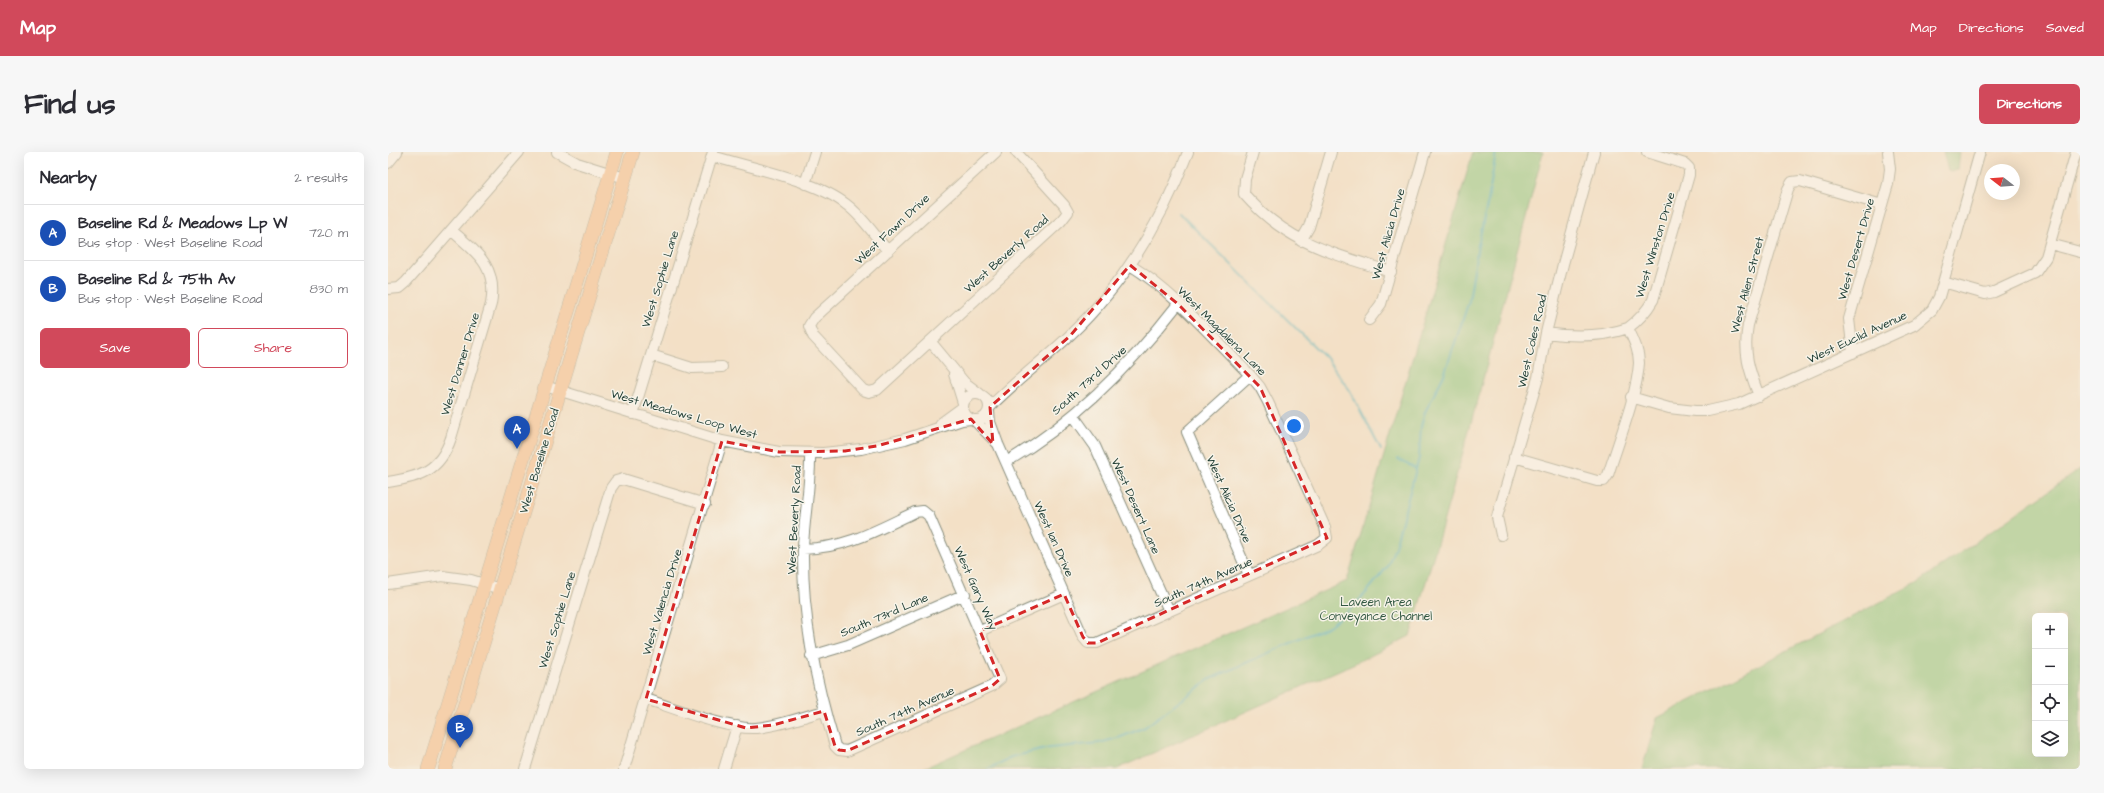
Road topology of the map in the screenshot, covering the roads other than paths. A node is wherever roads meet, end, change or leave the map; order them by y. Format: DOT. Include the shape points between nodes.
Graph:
graph roads {
  1 [pos="397,152"];
  2 [pos="519,152"];
  3 [pos="557,152"];
  4 [pos="617,152"];
  5 [pos="633,152"];
  6 [pos="815,152"];
  7 [pos="996,152"];
  8 [pos="1016,152"];
  9 [pos="1188,152"];
  10 [pos="1253,152"];
  11 [pos="1332,152"];
  12 [pos="1425,152"];
  13 [pos="1594,152"];
  14 [pos="1647,152"];
  15 [pos="1888,152"];
  16 [pos="1980,152"];
  17 [pos="2076,152"];
  18 [pos="712,154"];
  19 [pos="1658,154"];
  20 [pos="388,163"];
  21 [pos="610,174"];
  22 [pos="625,178"];
  23 [pos="805,184"];
  24 [pos="1882,205"];
  25 [pos="451,230"];
  26 [pos="1302,241"];
  27 [pos="2050,244"];
  28 [pos="888,251"];
  29 [pos="2080,252"];
  30 [pos="1130,265"];
  31 [pos="1391,272"];
  32 [pos="1943,282"];
  33 [pos="388,289"];
  34 [pos="1178,304"];
  35 [pos="1369,320"];
  36 [pos="1628,328"];
  37 [pos="1546,333"];
  38 [pos="930,341"];
  39 [pos="1854,353"];
  40 [pos="651,355"];
  41 [pos="722,367"];
  42 [pos="953,370"];
  43 [pos="1250,375"];
  44 [pos="1019,379"];
  45 [pos="545,386"];
  46 [pos="561,391"];
  47 [pos="869,392"];
  48 [pos="981,395"];
  49 [pos="1759,396"];
  50 [pos="1631,397"];
  51 [pos="963,405"];
  52 [pos="989,409"];
  53 [pos="633,414"];
  54 [pos="1073,415"];
  55 [pos="973,420"];
  56 [pos="935,428"];
  57 [pos="722,441"];
  58 [pos="998,444"];
  59 [pos="810,453"];
  60 [pos="1514,457"];
  61 [pos="1006,462"];
  62 [pos="388,482"];
  63 [pos="705,504"];
  64 [pos="1501,535"];
  65 [pos="1327,538"];
  66 [pos="803,549"];
  67 [pos="1249,575"];
  68 [pos="388,584"];
  69 [pos="485,584"];
  70 [pos="500,589"];
  71 [pos="965,594"];
  72 [pos="1064,594"];
  73 [pos="1169,611"];
  74 [pos="980,631"];
  75 [pos="1088,644"];
  76 [pos="811,656"];
  77 [pos="1000,679"];
  78 [pos="646,699"];
  79 [pos="824,711"];
  80 [pos="737,726"];
  81 [pos="839,750"];
  82 [pos="428,769"];
  83 [pos="445,769"];
  84 [pos="525,769"];
  85 [pos="624,769"];
  86 [pos="724,769"];
  1 -- 20 [label="street"];
  2 -- 25 [label="street"];
  3 -- 21 [label="street" via="573,161"];
  4 -- 21 [label="main road, West Baseline Road"];
  5 -- 22 [label="main road, West Baseline Road"];
  6 -- 23 [label="street"];
  7 -- 28 [label="street, West Fawn Drive"];
  8 -- 38 [label="street, West Beverly Road" via="1064,204 1068,212"];
  9 -- 30 [label="street" via="1159,217"];
  10 -- 26 [label="street" via="1245,179 1244,194 1265,216"];
  11 -- 26 [label="street" via="1309,227"];
  12 -- 31 [label="street, West Alicia Drive"];
  13 -- 37 [label="street, West Coles Road"];
  14 -- 19 [label="street"];
  15 -- 24 [label="street, West Desert Drive" via="1890,169"];
  16 -- 32 [label="street, West Euclid Avenue"];
  17 -- 27 [label="street"];
  18 -- 23 [label="street"];
  18 -- 40 [label="street, West Sophie Lane"];
  19 -- 36 [label="street, West Winston Drive" via="1685,164 1689,168 1689,175 1653,300 1643,316"];
  21 -- 22 [label="street"];
  21 -- 45 [label="main road, West Baseline Road"];
  22 -- 46 [label="main road, West Baseline Road"];
  23 -- 28 [label="street" via="824,190 848,206"];
  24 -- 39 [label="street, West Desert Drive" via="1849,320"];
  24 -- 49 [label="street, West Allen Street" via="1800,181 1792,182 1745,340 1746,359"];
  25 -- 33 [label="street" via="399,288"];
  25 -- 62 [label="street, West Donner Drive" via="488,268 493,282 491,304 444,454 425,473"];
  26 -- 31 [label="street" via="1317,249"];
  27 -- 29 [label="street"];
  27 -- 32 [label="street" via="2044,261 2035,273 1994,292 1977,292"];
  28 -- 47 [label="street, West Fawn Drive" via="814,318 809,326 813,336 863,390"];
  30 -- 34 [label="street, West Magdalena Lane"];
  30 -- 44 [label="street" via="1070,336"];
  31 -- 35 [label="street, West Alicia Drive" via="1381,304"];
  32 -- 39 [label="street, West Euclid Avenue" via="1939,297 1924,318"];
  34 -- 43 [label="street, West Magdalena Lane"];
  34 -- 54 [label="street, South 73rd Drive" via="1147,344"];
  36 -- 37 [label="street" via="1576,336"];
  36 -- 50 [label="street" via="1637,347 1639,362"];
  37 -- 60 [label="street, West Coles Road" via="1538,378"];
  38 -- 42 [label="street"];
  38 -- 47 [label="street, West Beverly Road" via="877,390"];
  39 -- 49 [label="street, West Euclid Avenue"];
  40 -- 41 [label="street" via="692,368"];
  40 -- 53 [label="street, West Sophie Lane"];
  42 -- 48 [label="street" via="970,388"];
  42 -- 51 [label="street"];
  43 -- 65 [label="street, West Magdalena Lane" via="1260,387 1279,424 1325,527"];
  43 -- 67 [label="street, West Alicia Drive" via="1187,432"];
  44 -- 48 [label="street" via="996,392"];
  44 -- 52 [label="street"];
  45 -- 46 [label="street, West Meadows Loop West"];
  45 -- 69 [label="main road, West Baseline Road"];
  46 -- 53 [label="street, West Meadows Loop West"];
  46 -- 70 [label="main road, West Baseline Road"];
  48 -- 51 [label="street" via="972,394"];
  48 -- 52 [label="street" via="988,400"];
  49 -- 50 [label="street, West Euclid Avenue" via="1722,408 1695,411 1668,408"];
  50 -- 60 [label="street" via="1604,481"];
  51 -- 55 [label="street" via="965,414"];
  51 -- 56 [label="street, West Meadows Loop West"];
  52 -- 55 [label="street" via="983,418"];
  52 -- 58 [label="street, West Ian Drive" via="990,422"];
  53 -- 57 [label="street, West Meadows Loop West"];
  54 -- 61 [label="street, South 73rd Drive"];
  54 -- 73 [label="street, West Desert Lane" via="1095,446"];
  55 -- 56 [label="street, West Meadows Loop West"];
  55 -- 58 [label="street, West Ian Drive"];
  56 -- 59 [label="street, West Meadows Loop West" via="877,446"];
  57 -- 59 [label="street, West Meadows Loop West" via="779,452"];
  57 -- 63 [label="street, West Valencia Drive"];
  58 -- 61 [label="street, West Ian Drive"];
  59 -- 66 [label="street, West Beverly Road"];
  60 -- 64 [label="street, West Coles Road" via="1497,517"];
  61 -- 72 [label="street, West Ian Drive"];
  63 -- 78 [label="street, West Valencia Drive"];
  63 -- 84 [label="street, West Sophie Lane" via="623,480 616,481 611,488"];
  65 -- 67 [label="street, South 74th Avenue" via="1318,545"];
  66 -- 71 [label="street, West Gary Way" via="833,547 846,543 915,512 923,511 930,516"];
  66 -- 76 [label="street, West Beverly Road" via="805,606"];
  67 -- 73 [label="street, South 74th Avenue"];
  68 -- 69 [label="street" via="442,576"];
  69 -- 70 [label="street"];
  69 -- 82 [label="main road, West Baseline Road"];
  70 -- 83 [label="main road, West Baseline Road"];
  71 -- 74 [label="street, West Gary Way"];
  71 -- 76 [label="street, South 73rd Lane" via="848,645"];
  72 -- 74 [label="street"];
  72 -- 75 [label="street, West Ian Drive"];
  73 -- 75 [label="street, South 74th Avenue" via="1097,643"];
  74 -- 77 [label="street, West Gary Way"];
  76 -- 79 [label="street, West Beverly Road"];
  77 -- 81 [label="street, South 74th Avenue" via="992,686 847,751"];
  78 -- 80 [label="street"];
  78 -- 85 [label="street, West Valencia Drive"];
  79 -- 80 [label="street" via="760,728"];
  79 -- 81 [label="street, West Beverly Road" via="834,746"];
  80 -- 86 [label="street"];
}
